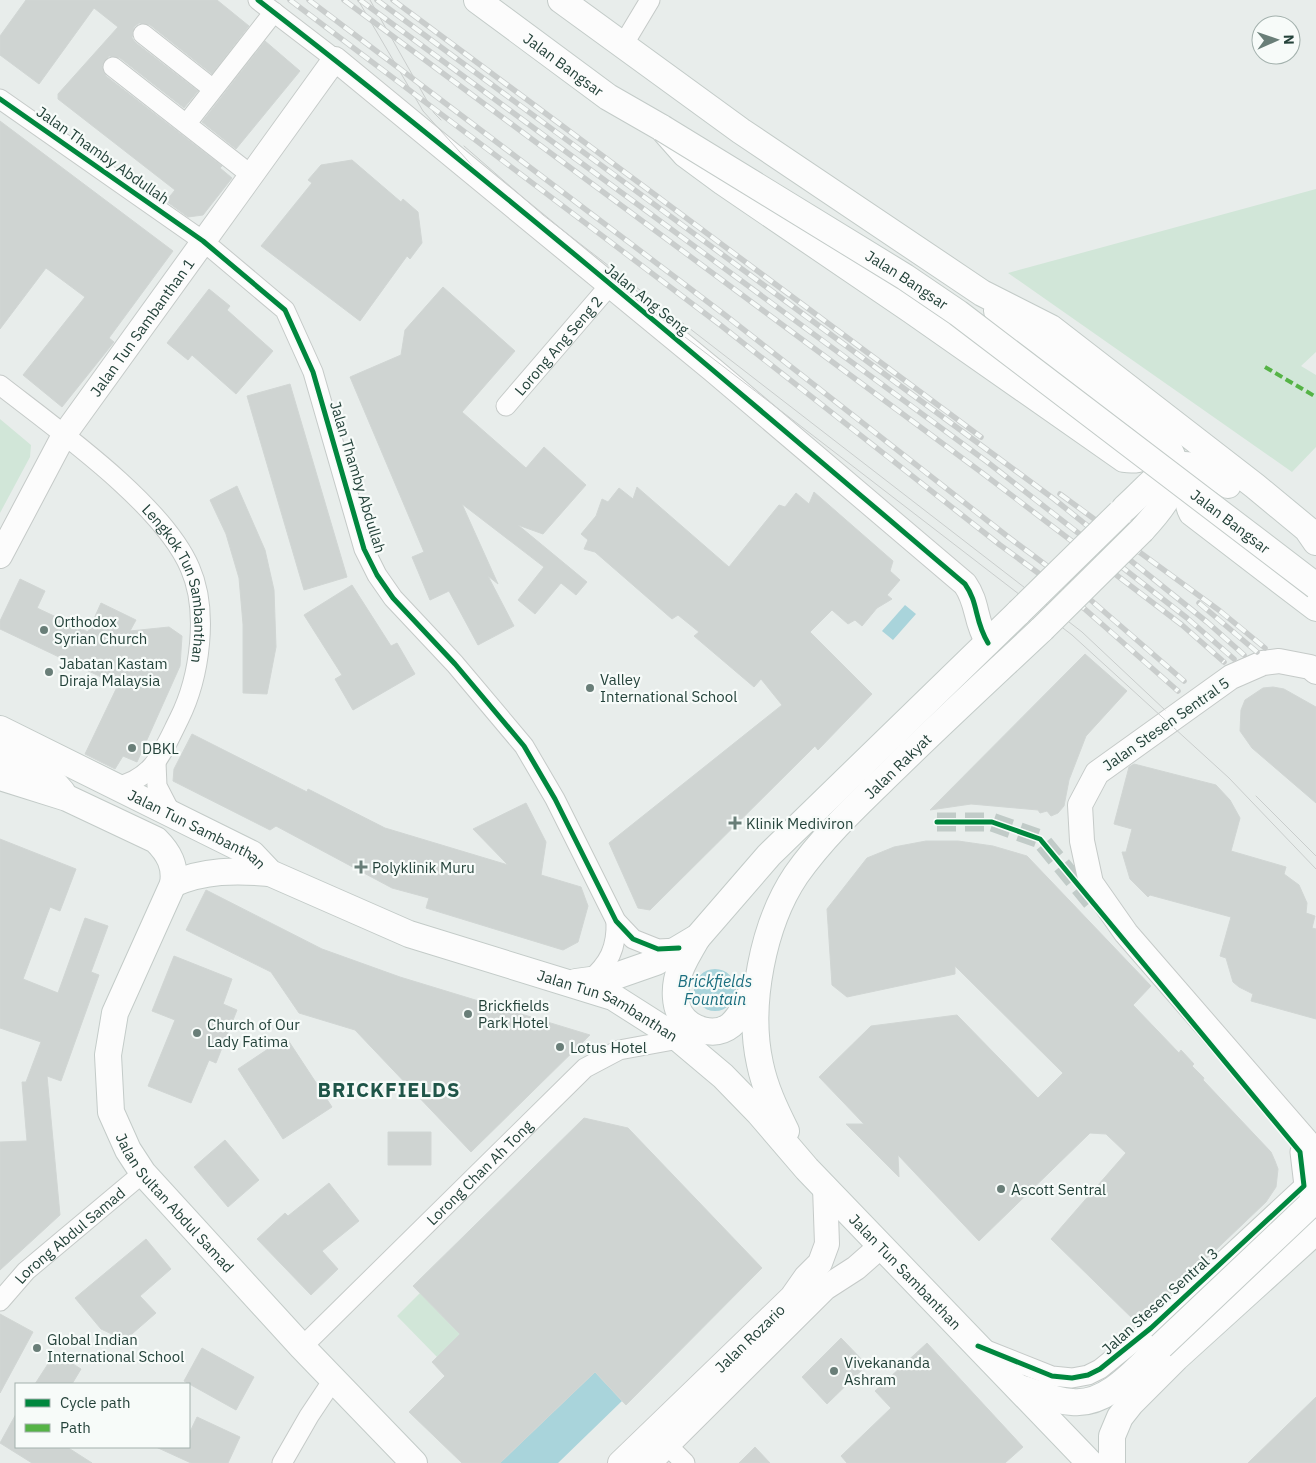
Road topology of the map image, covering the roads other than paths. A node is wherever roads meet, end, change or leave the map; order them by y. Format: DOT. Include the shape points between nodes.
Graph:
graph roads {
  1 [pos="258,0"];
  2 [pos="477,0"];
  3 [pos="561,0"];
  4 [pos="650,0"];
  5 [pos="274,12"];
  6 [pos="143,34"];
  7 [pos="623,45"];
  8 [pos="335,59"];
  9 [pos="113,67"];
  10 [pos="213,89"];
  11 [pos="0,99"];
  12 [pos="187,123"];
  13 [pos="662,128"];
  14 [pos="251,175"];
  15 [pos="203,241"];
  16 [pos="610,285"];
  17 [pos="982,293"];
  18 [pos="0,385"];
  19 [pos="506,406"];
  20 [pos="1148,424"];
  21 [pos="64,435"];
  22 [pos="1124,459"];
  23 [pos="1176,465"];
  24 [pos="1210,472"];
  25 [pos="1123,510"];
  26 [pos="1192,514"];
  27 [pos="1144,528"];
  28 [pos="1315,541"];
  29 [pos="0,556"];
  30 [pos="1316,586"];
  31 [pos="1316,608"];
  32 [pos="988,642"];
  33 [pos="1316,672"];
  34 [pos="0,729"];
  35 [pos="0,751"];
  36 [pos="156,763"];
  37 [pos="0,777"];
  38 [pos="116,787"];
  39 [pos="67,798"];
  40 [pos="172,815"];
  41 [pos="270,873"];
  42 [pos="173,884"];
  43 [pos="734,896"];
  44 [pos="775,915"];
  45 [pos="616,921"];
  46 [pos="689,943"];
  47 [pos="760,970"];
  48 [pos="577,982"];
  49 [pos="679,1039"];
  50 [pos="1311,1155"];
  51 [pos="143,1173"];
  52 [pos="816,1178"];
  53 [pos="1316,1186"];
  54 [pos="1316,1231"];
  55 [pos="881,1246"];
  56 [pos="0,1301"];
  57 [pos="978,1346"];
  58 [pos="302,1347"];
  59 [pos="1169,1352"];
  60 [pos="334,1380"];
  61 [pos="1017,1387"];
  62 [pos="660,1438"];
  63 [pos="282,1463"];
  64 [pos="414,1463"];
  65 [pos="620,1463"];
  66 [pos="649,1463"];
  67 [pos="685,1463"];
  68 [pos="1090,1463"];
  69 [pos="1112,1463"];
  1 -- 5 [label="street, Jalan Ang Seng"];
  2 -- 13 [label="main road, Jalan Bangsar" via="608,97"];
  3 -- 7 [label="main road, Jalan Bangsar"];
  4 -- 7 [label="street"];
  5 -- 8 [label="street, Jalan Ang Seng"];
  5 -- 10 [label="street"];
  6 -- 10 [label="street"];
  7 -- 17 [label="main road, Jalan Bangsar" via="741,130"];
  8 -- 14 [label="street, Jalan Tun Sambanthan 1"];
  8 -- 16 [label="street, Jalan Ang Seng"];
  9 -- 12 [label="street"];
  10 -- 12 [label="street"];
  11 -- 15 [label="street, Jalan Thamby Abdullah"];
  12 -- 14 [label="street"];
  13 -- 22 [label="main road" via="685,154 723,182"];
  13 -- 30 [label="main road, Jalan Bangsar, bridge" via="958,313"];
  14 -- 15 [label="street, Jalan Tun Sambanthan 1"];
  15 -- 21 [label="street, Jalan Tun Sambanthan 1"];
  15 -- 45 [label="street, Jalan Thamby Abdullah" via="286,310 313,372 364,549 377,575 393,598 456,664 524,746"];
  16 -- 19 [label="street, Lorong Ang Seng 2"];
  16 -- 32 [label="street, Jalan Ang Seng" via="965,584 973,595 978,625"];
  17 -- 20 [label="main road" via="1005,321"];
  17 -- 28 [label="main road, Jalan Bangsar" via="1051,328 1255,486 1307,529"];
  18 -- 21 [label="street, Lengkok Tun Sambanthan"];
  20 -- 22 [label="main road" via="1151,438 1148,450 1137,461"];
  20 -- 23 [label="main road" via="1166,444"];
  21 -- 29 [label="street, Jalan Tun Sambanthan 1"];
  21 -- 36 [label="street, Lengkok Tun Sambanthan" via="151,512 190,567 196,587 200,631 193,685"];
  22 -- 25 [label="main road" via="1130,480"];
  23 -- 24 [label="main road" via="1202,467"];
  23 -- 25 [label="main road, Jalan Rakyat" via="1161,473"];
  23 -- 27 [label="main road, Jalan Rakyat" via="1175,485 1170,495"];
  24 -- 26 [label="main road" via="1199,476 1190,486 1189,508"];
  24 -- 28 [label="main road" via="1300,539"];
  25 -- 32 [label="main road, Jalan Rakyat, bridge"];
  26 -- 27 [label="main road" via="1174,515"];
  26 -- 31 [label="main road"];
  27 -- 44 [label="main road, Jalan Rakyat, bridge" via="842,820 796,875"];
  32 -- 43 [label="main road, Jalan Rakyat" via="769,855"];
  33 -- 50 [label="street, Jalan Stesen Sentral 5" via="1310,667 1279,661 1262,663 1231,677 1097,773 1080,805 1082,841 1092,883 1126,933"];
  34 -- 38 [label="main road, Jalan Tun Sambanthan"];
  35 -- 39 [label="main road" via="46,774"];
  36 -- 38 [label="street, Lengkok Tun Sambanthan" via="138,780"];
  36 -- 40 [label="street" via="157,786"];
  37 -- 39 [label="main road, Jalan Tun Sambanthan"];
  38 -- 40 [label="main road, Jalan Tun Sambanthan"];
  39 -- 42 [label="main road, Jalan Tun Sambanthan" via="156,840 171,859"];
  40 -- 41 [label="main road, Jalan Tun Sambanthan" via="252,854"];
  41 -- 42 [label="main road" via="227,871 188,877"];
  41 -- 48 [label="main road, Jalan Tun Sambanthan" via="409,934"];
  42 -- 51 [label="main road, Jalan Sultan Abdul Samad" via="115,1012 108,1055 111,1112 128,1150"];
  43 -- 44 [label="main road" via="750,894 760,898"];
  43 -- 46 [label="main road, Jalan Rakyat"];
  44 -- 47 [label="main road, Jalan Rakyat"];
  45 -- 46 [label="street, Jalan Thamby Abdullah" via="633,939 658,949"];
  45 -- 48 [label="street" via="611,957"];
  46 -- 47 [label="main road" via="676,989 680,1013 697,1029 708,1032 730,1026 746,1004"];
  46 -- 48 [label="main road, Jalan Rakyat" via="656,962 613,977"];
  47 -- 52 [label="main road, Jalan Rakyat" via="756,1031 760,1063 773,1105"];
  48 -- 49 [label="main road, Jalan Tun Sambanthan" via="613,997"];
  49 -- 52 [label="main road, Jalan Tun Sambanthan" via="723,1076"];
  49 -- 58 [label="street, Lorong Chan Ah Tong" via="619,1050 585,1068"];
  50 -- 57 [label="street, Jalan Stesen Sentral 3" via="1304,1186 1152,1328 1100,1369 1072,1378 1052,1376"];
  51 -- 56 [label="street, Lorong Abdul Samad" via="26,1271"];
  51 -- 58 [label="main road, Jalan Sultan Abdul Samad"];
  52 -- 55 [label="main road, Jalan Tun Sambanthan"];
  52 -- 62 [label="street, Jalan Rozario" via="827,1244 820,1263"];
  53 -- 59 [label="main road, bridge" via="1311,1204"];
  54 -- 59 [label="main road"];
  55 -- 57 [label="main road, Jalan Tun Sambanthan"];
  55 -- 62 [label="street, Jalan Rozario" via="856,1268 825,1288"];
  57 -- 61 [label="main road, Jalan Tun Sambanthan"];
  58 -- 60 [label="main road, Jalan Sultan Abdul Samad"];
  59 -- 61 [label="main road" via="1098,1398 1067,1402"];
  59 -- 69 [label="main road" via="1120,1416 1112,1436"];
  60 -- 63 [label="street"];
  60 -- 64 [label="main road, Jalan Sultan Abdul Samad"];
  61 -- 68 [label="main road, Jalan Tun Sambanthan"];
  62 -- 65 [label="street, Jalan Rozario"];
  62 -- 66 [label="street, Jalan Rozario"];
  62 -- 67 [label="street"];
}
